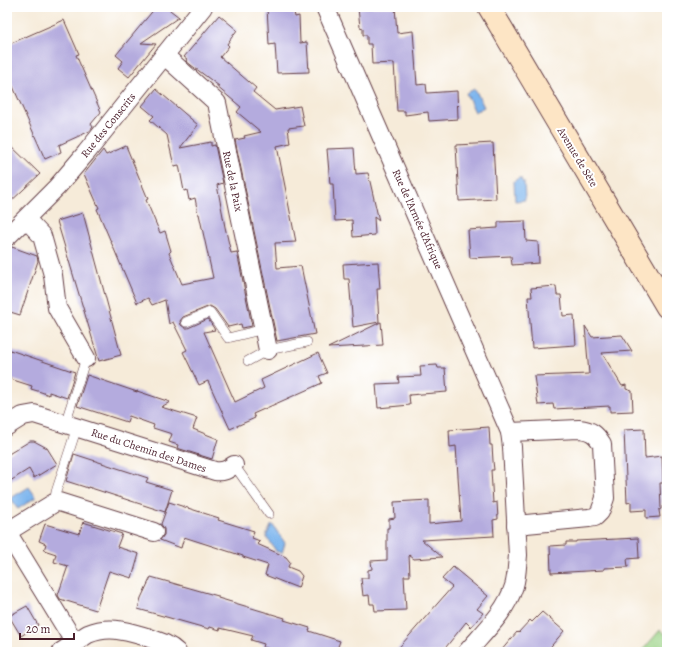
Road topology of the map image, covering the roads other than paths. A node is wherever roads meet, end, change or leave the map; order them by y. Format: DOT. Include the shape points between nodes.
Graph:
graph roads {
  1 [pos="203,7"];
  2 [pos="325,7"];
  3 [pos="489,7"];
  4 [pos="164,55"];
  5 [pos="26,219"];
  6 [pos="7,237"];
  7 [pos="667,307"];
  8 [pos="186,322"];
  9 [pos="264,329"];
  10 [pos="307,342"];
  11 [pos="268,350"];
  12 [pos="86,358"];
  13 [pos="248,361"];
  14 [pos="71,425"];
  15 [pos="7,426"];
  16 [pos="510,432"];
  17 [pos="234,465"];
  18 [pos="54,503"];
  19 [pos="269,514"];
  20 [pos="516,525"];
  21 [pos="7,532"];
  22 [pos="154,532"];
  23 [pos="68,647"];
  24 [pos="177,652"];
  25 [pos="468,652"];
  1 -- 4 [label="street, Rue des Conscrits"];
  2 -- 16 [label="street, Rue de l'Armée d'Afrique"];
  3 -- 7 [label="main road, Avenue de Sète"];
  4 -- 5 [label="street, Rue des Conscrits" via="86,153"];
  4 -- 9 [label="street, Rue de la Paix" via="217,103"];
  5 -- 6 [label="street, Rue des Conscrits"];
  5 -- 12 [label="street" via="42,236 53,275 57,308"];
  8 -- 9 [label="lane" via="210,312 228,338"];
  9 -- 11 [label="street, Rue de la Paix"];
  10 -- 11 [label="lane"];
  11 -- 13 [label="lane"];
  12 -- 14 [label="lane"];
  14 -- 15 [label="street, Rue du Chemin des Dames" via="34,414 23,416"];
  14 -- 17 [label="street, Rue du Chemin des Dames" via="215,471 221,472"];
  14 -- 18 [label="lane"];
  16 -- 20 [label="street, Rue de l'Armée d'Afrique"];
  16 -- 20 [label="street" via="586,429 598,437 602,444 605,498 600,512 595,517"];
  17 -- 19 [label="lane, Rue du Chemin des Dames"];
  18 -- 21 [label="street"];
  18 -- 22 [label="street" via="59,502"];
  20 -- 25 [label="street, Rue de l'Armée d'Afrique" via="518,555 514,586 499,615"];
  21 -- 23 [label="street"];
  23 -- 24 [label="street" via="88,634 111,629 163,642"];
}
